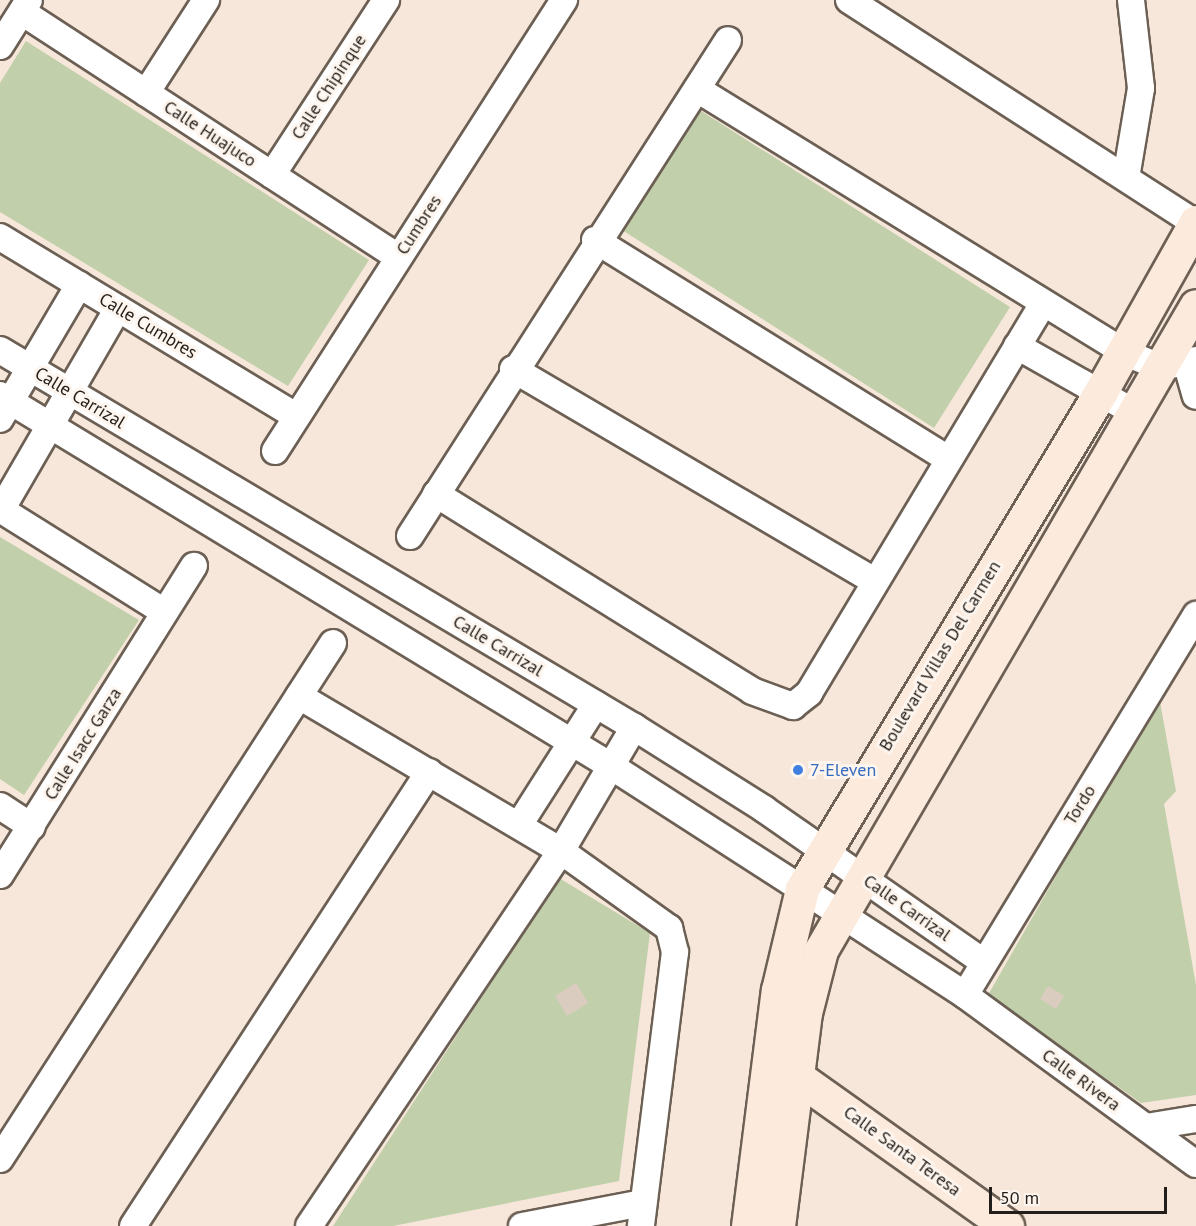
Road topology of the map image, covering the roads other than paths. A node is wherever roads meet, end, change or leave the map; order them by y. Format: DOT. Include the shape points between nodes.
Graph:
graph roads {
  1 [pos="206,0"];
  2 [pos="386,0"];
  3 [pos="564,0"];
  4 [pos="849,0"];
  5 [pos="1131,0"];
  6 [pos="26,6"];
  7 [pos="728,40"];
  8 [pos="0,46"];
  9 [pos="697,89"];
  10 [pos="146,93"];
  11 [pos="272,175"];
  12 [pos="1126,178"];
  13 [pos="1196,223"];
  14 [pos="0,237"];
  15 [pos="596,240"];
  16 [pos="399,257"];
  17 [pos="79,285"];
  18 [pos="1043,303"];
  19 [pos="118,308"];
  20 [pos="1193,316"];
  21 [pos="1017,346"];
  22 [pos="0,350"];
  23 [pos="1124,352"];
  24 [pos="1180,363"];
  25 [pos="30,369"];
  26 [pos="513,369"];
  27 [pos="70,393"];
  28 [pos="1100,393"];
  29 [pos="1196,396"];
  30 [pos="4,405"];
  31 [pos="1132,411"];
  32 [pos="296,416"];
  33 [pos="51,426"];
  34 [pos="275,451"];
  35 [pos="948,459"];
  36 [pos="436,494"];
  37 [pos="1,510"];
  38 [pos="410,536"];
  39 [pos="194,566"];
  40 [pos="874,581"];
  41 [pos="164,612"];
  42 [pos="1196,615"];
  43 [pos="333,643"];
  44 [pos="1196,659"];
  45 [pos="1169,663"];
  46 [pos="299,696"];
  47 [pos="596,704"];
  48 [pos="634,727"];
  49 [pos="571,742"];
  50 [pos="611,766"];
  51 [pos="429,772"];
  52 [pos="0,806"];
  53 [pos="519,825"];
  54 [pos="32,827"];
  55 [pos="822,850"];
  56 [pos="561,851"];
  57 [pos="0,875"];
  58 [pos="863,878"];
  59 [pos="802,889"];
  60 [pos="840,914"];
  61 [pos="983,962"];
  62 [pos="965,995"];
  63 [pos="796,1076"];
  64 [pos="1196,1119"];
  65 [pos="1146,1127"];
  66 [pos="0,1159"];
  67 [pos="1196,1164"];
  68 [pos="642,1214"];
  69 [pos="133,1226"];
  70 [pos="309,1226"];
  71 [pos="522,1226"];
  72 [pos="748,1226"];
  73 [pos="778,1226"];
  74 [pos="1007,1226"];
  1 -- 10 [label="street"];
  2 -- 11 [label="street, Calle Chipinque"];
  3 -- 16 [label="street, Cumbres"];
  4 -- 12 [label="street"];
  5 -- 12 [label="street" via="1141,88"];
  6 -- 8 [label="street"];
  6 -- 10 [label="street, Calle Huajuco"];
  7 -- 9 [label="street"];
  9 -- 15 [label="street"];
  9 -- 18 [label="street"];
  10 -- 11 [label="street, Calle Huajuco"];
  11 -- 16 [label="street, Calle Huajuco"];
  12 -- 13 [label="street"];
  13 -- 23 [label="street, Boulevard Villas Del Carmen"];
  14 -- 17 [label="street, Calle Cumbres"];
  15 -- 26 [label="street"];
  15 -- 35 [label="street"];
  16 -- 32 [label="street, Cumbres"];
  17 -- 19 [label="street, Calle Cumbres"];
  17 -- 25 [label="street"];
  18 -- 21 [label="street"];
  18 -- 23 [label="street"];
  19 -- 27 [label="street"];
  19 -- 32 [label="street, Calle Cumbres"];
  20 -- 24 [label="street"];
  21 -- 28 [label="street"];
  21 -- 35 [label="street"];
  22 -- 25 [label="street, Calle Carrizal"];
  23 -- 24 [label="street"];
  23 -- 28 [label="street, Boulevard Villas Del Carmen"];
  24 -- 29 [label="street"];
  24 -- 31 [label="street"];
  25 -- 27 [label="street, Calle Carrizal"];
  25 -- 30 [label="street"];
  26 -- 36 [label="street"];
  26 -- 40 [label="street"];
  27 -- 33 [label="street"];
  27 -- 47 [label="street, Calle Carrizal"];
  28 -- 31 [label="street"];
  28 -- 55 [label="street, Boulevard Villas Del Carmen"];
  30 -- 33 [label="street"];
  31 -- 58 [label="street"];
  32 -- 34 [label="street, Cumbres"];
  33 -- 37 [label="street"];
  33 -- 49 [label="street"];
  35 -- 40 [label="street"];
  36 -- 38 [label="street"];
  36 -- 40 [label="street" via="779,704 793,706 809,693"];
  37 -- 41 [label="street"];
  39 -- 41 [label="street, Calle Isacc Garza"];
  41 -- 54 [label="street, Calle Isacc Garza"];
  42 -- 45 [label="street, Tordo"];
  43 -- 46 [label="street"];
  44 -- 45 [label="street"];
  45 -- 61 [label="street, Tordo"];
  46 -- 51 [label="street"];
  46 -- 66 [label="street"];
  47 -- 48 [label="street, Calle Carrizal"];
  47 -- 49 [label="street"];
  48 -- 50 [label="street"];
  48 -- 55 [label="street, Calle Carrizal"];
  49 -- 50 [label="street"];
  49 -- 53 [label="street"];
  50 -- 56 [label="street"];
  50 -- 59 [label="street"];
  51 -- 53 [label="street"];
  51 -- 69 [label="street"];
  52 -- 54 [label="street"];
  53 -- 56 [label="street"];
  54 -- 57 [label="street, Calle Isacc Garza"];
  55 -- 58 [label="street, Calle Carrizal"];
  55 -- 59 [label="street, Boulevard Villas Del Carmen"];
  56 -- 68 [label="street" via="658,917 674,938"];
  56 -- 70 [label="street"];
  58 -- 60 [label="street"];
  58 -- 61 [label="street, Calle Carrizal"];
  59 -- 60 [label="street"];
  59 -- 72 [label="street, Boulevard Villas Del Carmen" via="778,990"];
  60 -- 62 [label="street"];
  60 -- 63 [label="street" via="813,975"];
  61 -- 62 [label="street, Tordo"];
  62 -- 65 [label="street, Calle Rivera"];
  63 -- 73 [label="street"];
  63 -- 74 [label="street, Calle Santa Teresa"];
  64 -- 65 [label="street"];
  65 -- 67 [label="street, Calle Rivera"];
  68 -- 71 [label="street"];
}
